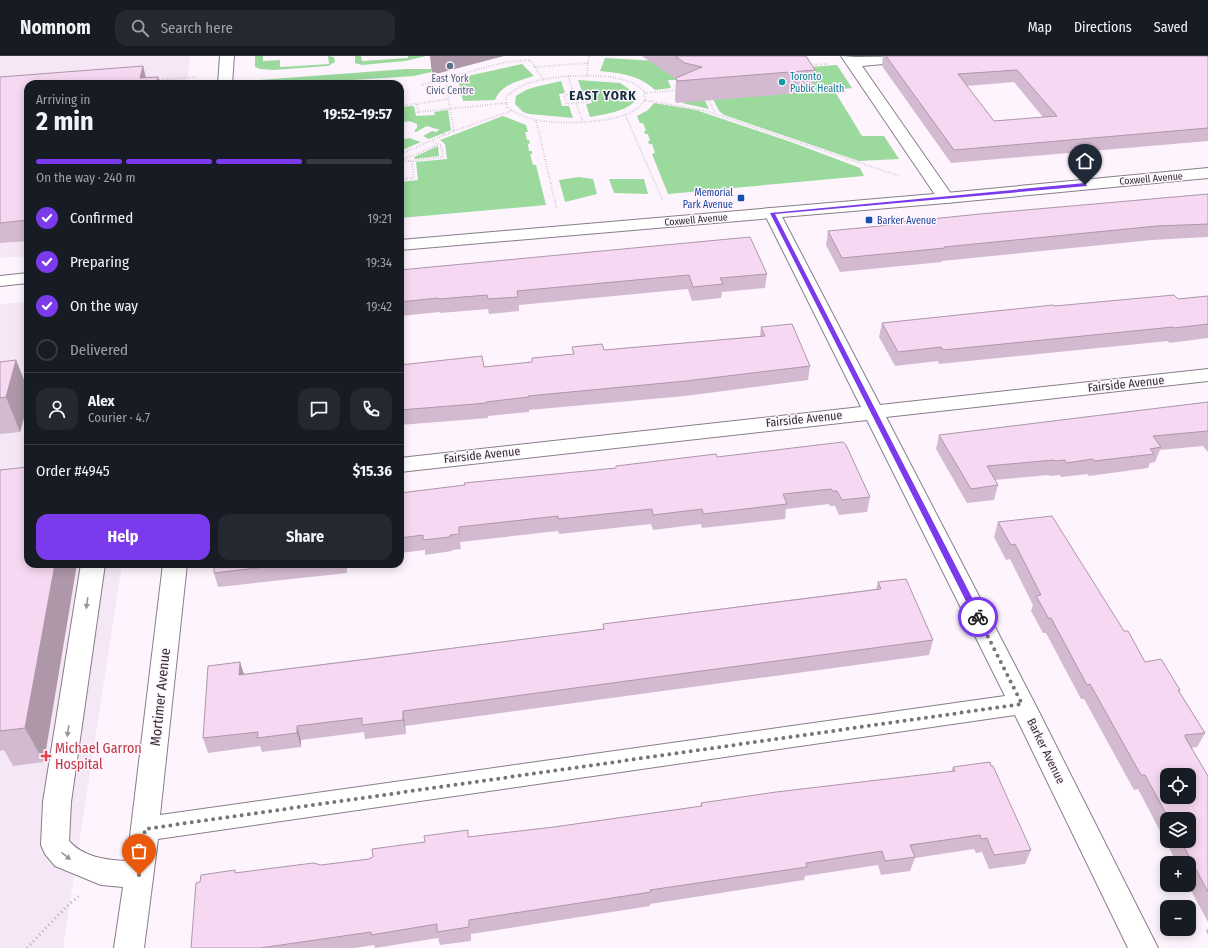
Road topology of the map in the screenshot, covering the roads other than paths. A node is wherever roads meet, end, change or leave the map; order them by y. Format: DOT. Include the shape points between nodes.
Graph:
graph roads {
  1 [pos="227,56"];
  2 [pos="925,56"];
  3 [pos="851,59"];
  4 [pos="225,80"];
  5 [pos="1208,173"];
  6 [pos="946,198"];
  7 [pos="772,213"];
  8 [pos="404,245"];
  9 [pos="24,278"];
  10 [pos="0,281"];
  11 [pos="1208,375"];
  12 [pos="874,411"];
  13 [pos="404,465"];
  14 [pos="92,568"];
  15 [pos="175,568"];
  16 [pos="1022,704"];
  17 [pos="145,829"];
  18 [pos="139,875"];
  19 [pos="129,948"];
  20 [pos="1143,948"];
  1 -- 4 [label="street"];
  2 -- 3 [label="street"];
  3 -- 6 [label="street"];
  5 -- 6 [label="street, Coxwell Avenue"];
  6 -- 7 [label="street, Coxwell Avenue"];
  7 -- 8 [label="street, Coxwell Avenue"];
  7 -- 12 [label="street, Barker Avenue"];
  9 -- 10 [label="street"];
  11 -- 12 [label="street, Fairside Avenue"];
  12 -- 13 [label="street, Fairside Avenue"];
  12 -- 16 [label="street, Barker Avenue"];
  14 -- 18 [label="street, one-way" via="57,802 55,845 65,857 101,872"];
  15 -- 17 [label="street, Mortimer Avenue"];
  16 -- 17 [label="street"];
  16 -- 20 [label="street, Barker Avenue"];
  17 -- 18 [label="street, Mortimer Avenue"];
  18 -- 19 [label="street, Mortimer Avenue"];
}
